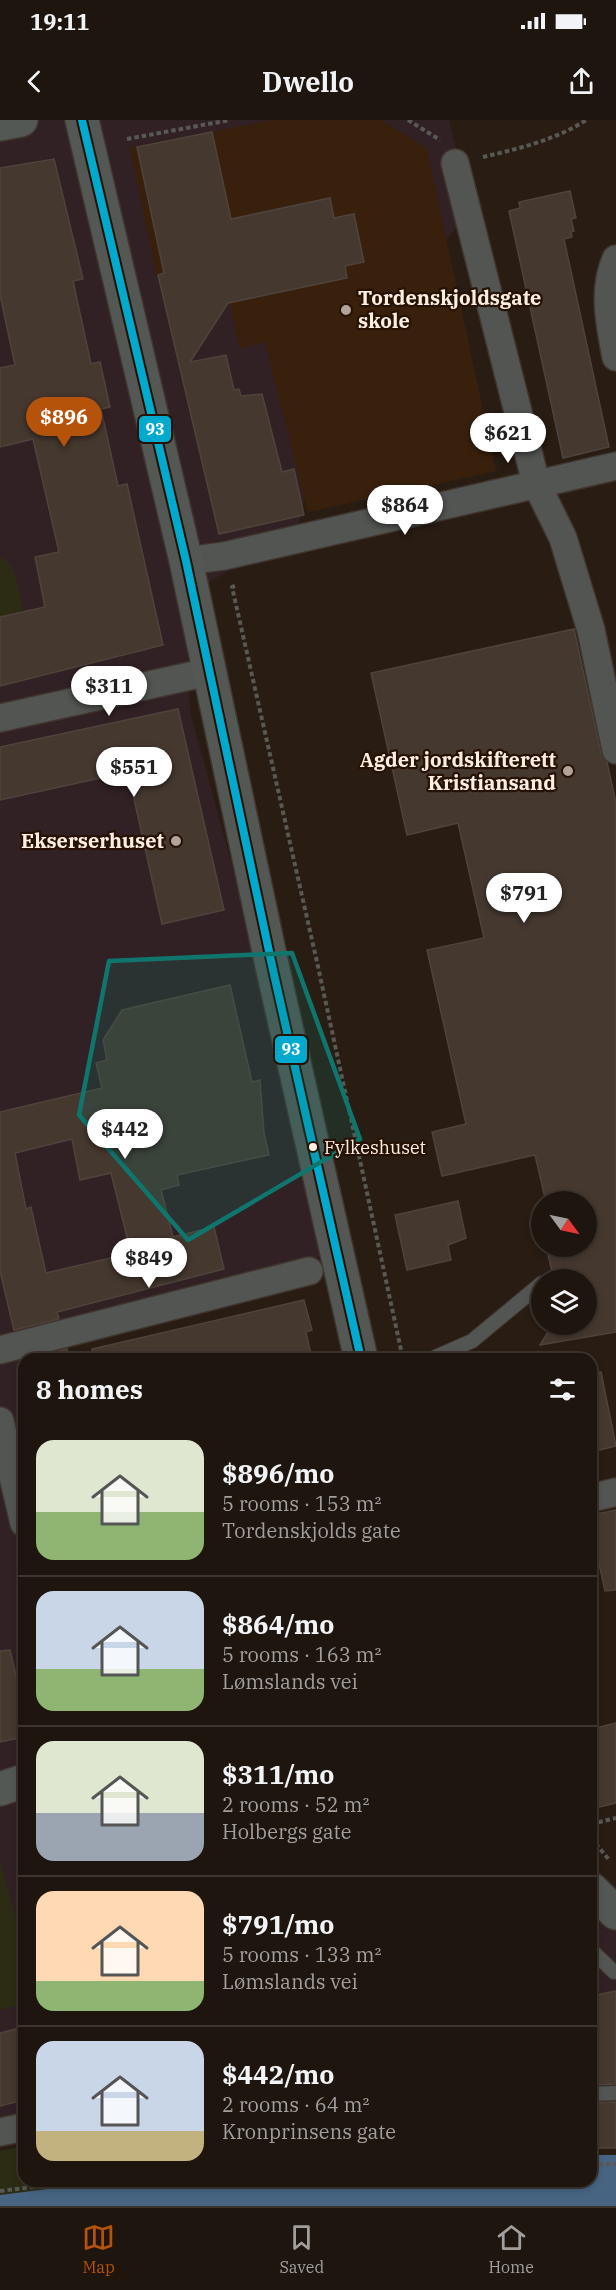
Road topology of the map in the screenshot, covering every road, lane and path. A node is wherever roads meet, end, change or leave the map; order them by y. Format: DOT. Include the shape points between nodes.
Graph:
graph roads {
  1 [pos="21,120"];
  2 [pos="82,120"];
  3 [pos="230,120"];
  4 [pos="408,120"];
  5 [pos="586,120"];
  6 [pos="0,124"];
  7 [pos="127,139"];
  8 [pos="456,163"];
  9 [pos="616,260"];
  10 [pos="616,357"];
  11 [pos="616,466"];
  12 [pos="536,483"];
  13 [pos="186,561"];
  14 [pos="232,587"];
  15 [pos="208,672"];
  16 [pos="0,718"];
  17 [pos="616,750"];
  18 [pos="309,1271"];
  19 [pos="531,1293"];
  20 [pos="0,1350"];
  21 [pos="360,1353"];
  22 [pos="402,1353"];
  23 [pos="445,1353"];
  24 [pos="0,1421"];
  25 [pos="17,1466"];
  26 [pos="616,1492"];
  27 [pos="597,1497"];
  28 [pos="18,1783"];
  29 [pos="0,1789"];
  30 [pos="616,1818"];
  31 [pos="597,1823"];
  32 [pos="597,1845"];
  33 [pos="616,1868"];
  34 [pos="597,1895"];
  35 [pos="616,1913"];
  36 [pos="597,1956"];
  37 [pos="614,1972"];
  38 [pos="616,2093"];
  39 [pos="597,2094"];
  40 [pos="18,2128"];
  41 [pos="0,2132"];
  42 [pos="616,2164"];
  43 [pos="597,2165"];
  44 [pos="34,2187"];
  45 [pos="0,2191"];
  1 -- 6 [label="street"];
  2 -- 13 [label="street"];
  3 -- 7 [label="path"];
  4 -- 8 [label="path" via="440,140"];
  5 -- 8 [label="path" via="570,130 518,148"];
  8 -- 12 [label="street"];
  9 -- 10 [label="street" via="608,275 609,320"];
  11 -- 12 [label="street"];
  12 -- 13 [label="street" via="225,556"];
  12 -- 17 [label="street" via="563,538 591,630"];
  13 -- 15 [label="street"];
  14 -- 22 [label="path"];
  15 -- 16 [label="street"];
  15 -- 21 [label="street"];
  18 -- 20 [label="street"];
  19 -- 23 [label="lane" via="472,1341"];
  24 -- 25 [label="street"];
  26 -- 27 [label="street"];
  28 -- 29 [label="street"];
  30 -- 31 [label="path"];
  32 -- 33 [label="path"];
  34 -- 35 [label="street"];
  36 -- 37 [label="lane"];
  38 -- 39 [label="lane"];
  40 -- 41 [label="street"];
  42 -- 43 [label="path"];
  44 -- 45 [label="path"];
}
